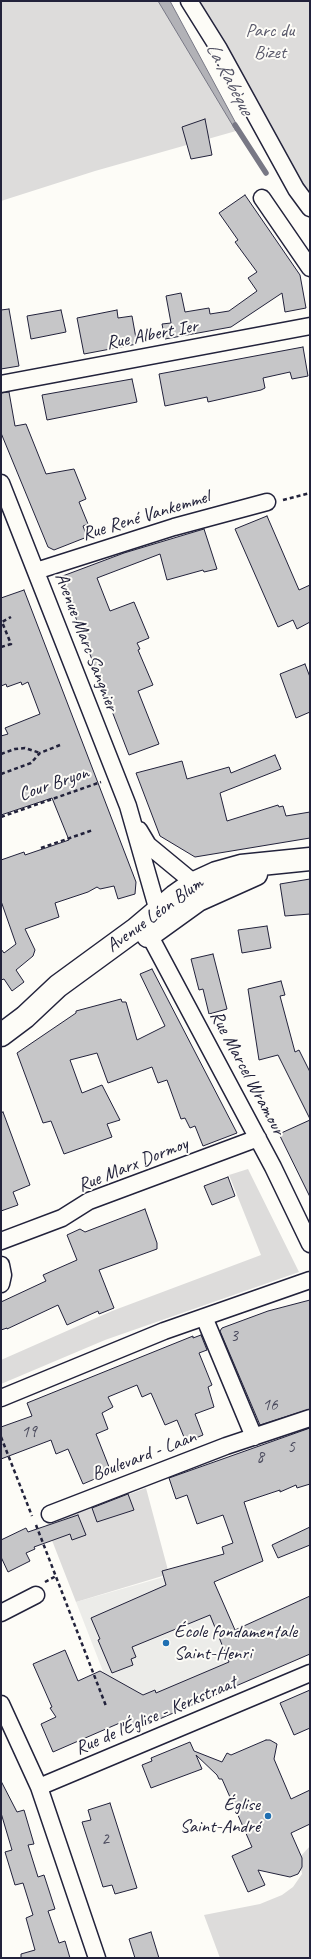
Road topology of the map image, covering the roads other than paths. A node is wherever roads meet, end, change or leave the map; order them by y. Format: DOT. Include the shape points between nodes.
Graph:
graph roads {
  1 [pos="189,1"];
  2 [pos="262,198"];
  3 [pos="310,208"];
  4 [pos="310,268"];
  5 [pos="310,326"];
  6 [pos="1,384"];
  7 [pos="1,483"];
  8 [pos="267,502"];
  9 [pos="36,571"];
  10 [pos="131,816"];
  11 [pos="308,860"];
  12 [pos="195,892"];
  13 [pos="154,923"];
  14 [pos="1,1035"];
  15 [pos="258,1138"];
  16 [pos="1,1240"];
  17 [pos="310,1244"];
  18 [pos="1,1265"];
  19 [pos="310,1280"];
  20 [pos="1,1284"];
  21 [pos="204,1317"];
  22 [pos="1,1398"];
  23 [pos="310,1418"];
  24 [pos="254,1437"];
  25 [pos="50,1514"];
  26 [pos="36,1595"];
  27 [pos="1,1613"];
  28 [pos="310,1673"];
  29 [pos="1,1704"];
  30 [pos="39,1787"];
  31 [pos="97,1958"];
  1 -- 3 [label="street" via="219,49 296,189"];
  2 -- 4 [label="street"];
  5 -- 6 [label="street, Rue Albert Ier"];
  7 -- 9 [label="street, Avenue Marc Sangnier"];
  8 -- 9 [label="street, Rue René Vankemmel" via="174,526"];
  9 -- 10 [label="street, Avenue Marc Sangnier"];
  10 -- 12 [label="street, Avenue Marc Sangnier" via="148,845 184,874"];
  10 -- 13 [label="street, Avenue Marc Sangnier"];
  11 -- 12 [label="main road, Avenue Léon Blum" via="241,866 216,873"];
  12 -- 13 [label="main road, Avenue Léon Blum"];
  13 -- 14 [label="main road, Avenue Léon Blum" via="60,1000 25,1017"];
  13 -- 15 [label="street, Rue Marcel Wramour"];
  15 -- 16 [label="street, Rue Marx Dormoy" via="89,1201 62,1218"];
  15 -- 17 [label="street, Rue Marcel Wramour"];
  18 -- 20 [label="street" via="4,1275"];
  19 -- 21 [label="street"];
  21 -- 22 [label="street"];
  21 -- 24 [label="street"];
  23 -- 24 [label="street, Boulevard - Laan"];
  24 -- 25 [label="street, Boulevard - Laan"];
  26 -- 27 [label="street"];
  28 -- 30 [label="street, Rue de l'Église - Kerkstraat"];
  29 -- 30 [label="street"];
  30 -- 31 [label="street"];
}
